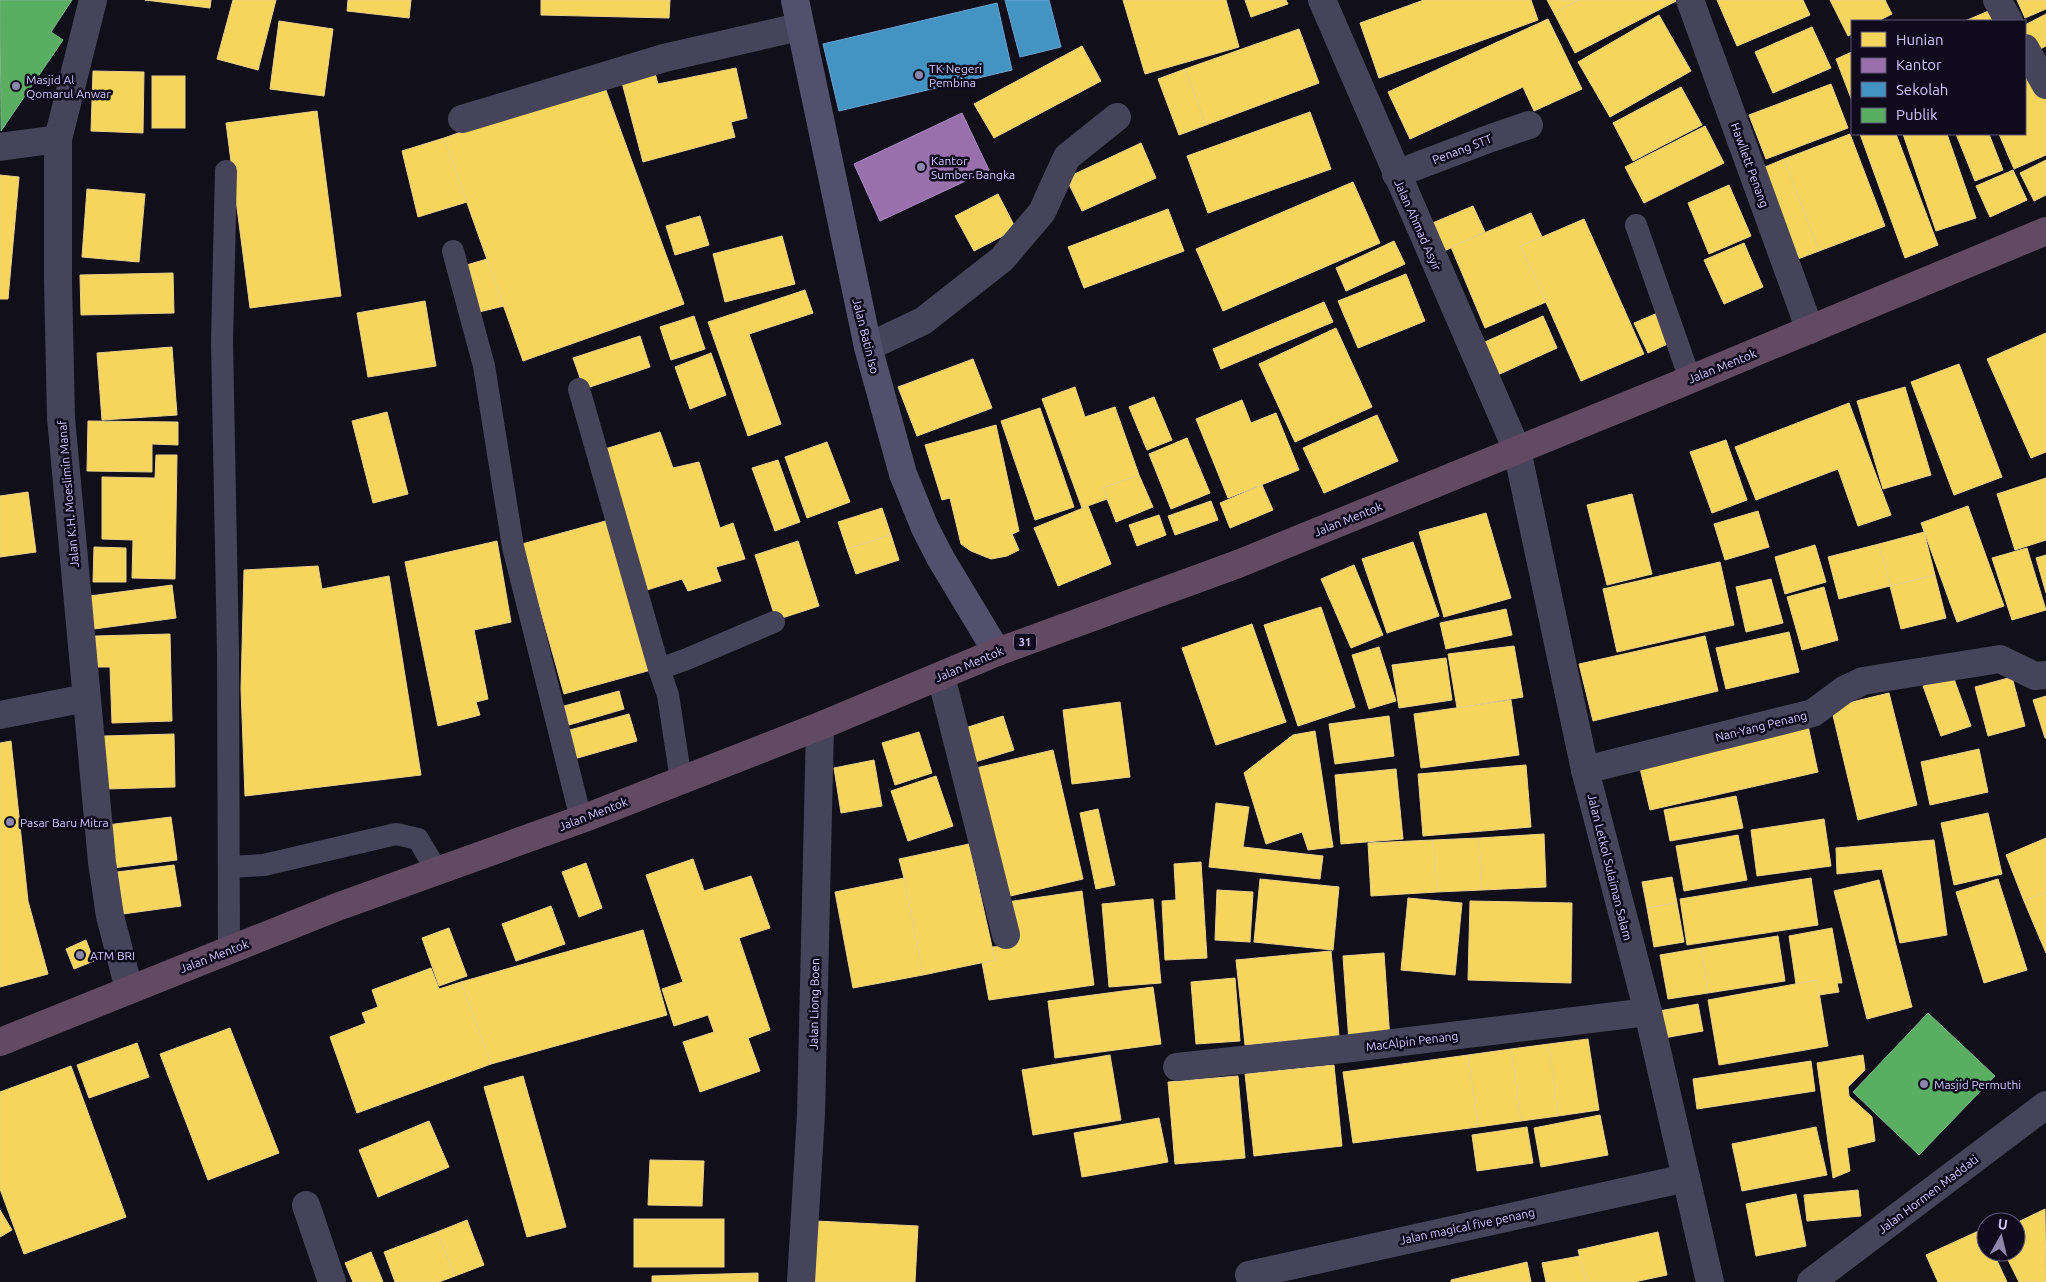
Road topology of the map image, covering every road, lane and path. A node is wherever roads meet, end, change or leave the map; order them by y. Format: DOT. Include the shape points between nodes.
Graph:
graph roads {
  1 [pos="93,0"];
  2 [pos="795,0"];
  3 [pos="1322,0"];
  4 [pos="1690,0"];
  5 [pos="1997,0"];
  6 [pos="2009,20"];
  7 [pos="799,27"];
  8 [pos="2026,50"];
  9 [pos="2046,85"];
  10 [pos="1117,117"];
  11 [pos="462,119"];
  12 [pos="1529,126"];
  13 [pos="58,139"];
  14 [pos="0,147"];
  15 [pos="226,171"];
  16 [pos="1396,174"];
  17 [pos="1636,225"];
  18 [pos="2046,231"];
  19 [pos="452,251"];
  20 [pos="1810,330"];
  21 [pos="868,347"];
  22 [pos="1690,380"];
  23 [pos="578,389"];
  24 [pos="1517,450"];
  25 [pos="774,622"];
  26 [pos="997,652"];
  27 [pos="659,669"];
  28 [pos="2046,675"];
  29 [pos="941,676"];
  30 [pos="86,698"];
  31 [pos="0,715"];
  32 [pos="820,726"];
  33 [pos="1585,770"];
  34 [pos="681,780"];
  35 [pos="581,819"];
  36 [pos="229,867"];
  37 [pos="436,871"];
  38 [pos="1006,935"];
  39 [pos="228,950"];
  40 [pos="129,989"];
  41 [pos="1648,1012"];
  42 [pos="0,1042"];
  43 [pos="1177,1067"];
  44 [pos="2045,1111"];
  45 [pos="1686,1178"];
  46 [pos="306,1204"];
  47 [pos="1249,1274"];
  48 [pos="332,1282"];
  49 [pos="801,1282"];
  50 [pos="1710,1282"];
  51 [pos="1810,1282"];
  1 -- 13 [label="street, Jalan K.H. Moeslimin Manaf"];
  2 -- 7 [label="street, Jalan Batin Iso"];
  3 -- 16 [label="street, Jalan Ahmad Asyir"];
  4 -- 20 [label="street, Hawllett Penang"];
  5 -- 6 [label="street"];
  7 -- 11 [label="street" via="664,58"];
  7 -- 21 [label="street, Jalan Batin Iso"];
  8 -- 9 [label="street"];
  10 -- 21 [label="street" via="1067,157 1042,212 1002,259 924,321"];
  12 -- 16 [label="street, Penang STT"];
  13 -- 14 [label="street"];
  13 -- 30 [label="street, Jalan K.H. Moeslimin Manaf" via="61,418"];
  15 -- 36 [label="lane" via="222,341"];
  16 -- 24 [label="street, Jalan Ahmad Asyir"];
  17 -- 22 [label="lane"];
  18 -- 20 [label="highway, Jalan Mentok / 31"];
  19 -- 35 [label="lane" via="484,366 513,548"];
  20 -- 22 [label="highway, Jalan Mentok / 31"];
  21 -- 26 [label="street, Jalan Batin Iso" via="903,474 925,528"];
  22 -- 24 [label="highway, Jalan Mentok / 31"];
  23 -- 27 [label="lane"];
  24 -- 26 [label="highway, Jalan Mentok / 31" via="1238,564"];
  24 -- 33 [label="street, Jalan Letkol Sulaiman Salam"];
  25 -- 27 [label="lane"];
  26 -- 29 [label="highway, Jalan Mentok / 31"];
  27 -- 34 [label="lane" via="668,695"];
  28 -- 33 [label="street, Nan-Yang Penang" via="2035,676 2000,660 1863,682 1844,690 1813,713"];
  29 -- 32 [label="highway, Jalan Mentok / 31"];
  29 -- 38 [label="street"];
  30 -- 31 [label="street"];
  30 -- 40 [label="street, Jalan K.H. Moeslimin Manaf" via="102,862 110,916"];
  32 -- 34 [label="highway, Jalan Mentok / 31"];
  32 -- 49 [label="street, Jalan Liong Boen" via="812,1114"];
  33 -- 41 [label="street, Jalan Letkol Sulaiman Salam"];
  34 -- 35 [label="highway, Jalan Mentok / 31"];
  35 -- 37 [label="highway, Jalan Mentok / 31"];
  36 -- 37 [label="lane" via="264,865 396,834 418,839"];
  36 -- 39 [label="lane"];
  37 -- 39 [label="highway, Jalan Mentok / 31"];
  39 -- 40 [label="highway, Jalan Mentok / 31"];
  40 -- 42 [label="highway, Jalan Mentok / 31"];
  41 -- 43 [label="street, MacAlpin Penang"];
  41 -- 45 [label="street, Jalan Letkol Sulaiman Salam"];
  44 -- 51 [label="street, Jalan Hormen Maddati"];
  45 -- 47 [label="street, Jalan magical five penang"];
  45 -- 50 [label="street, Jalan Letkol Sulaiman Salam"];
  46 -- 48 [label="street"];
}
